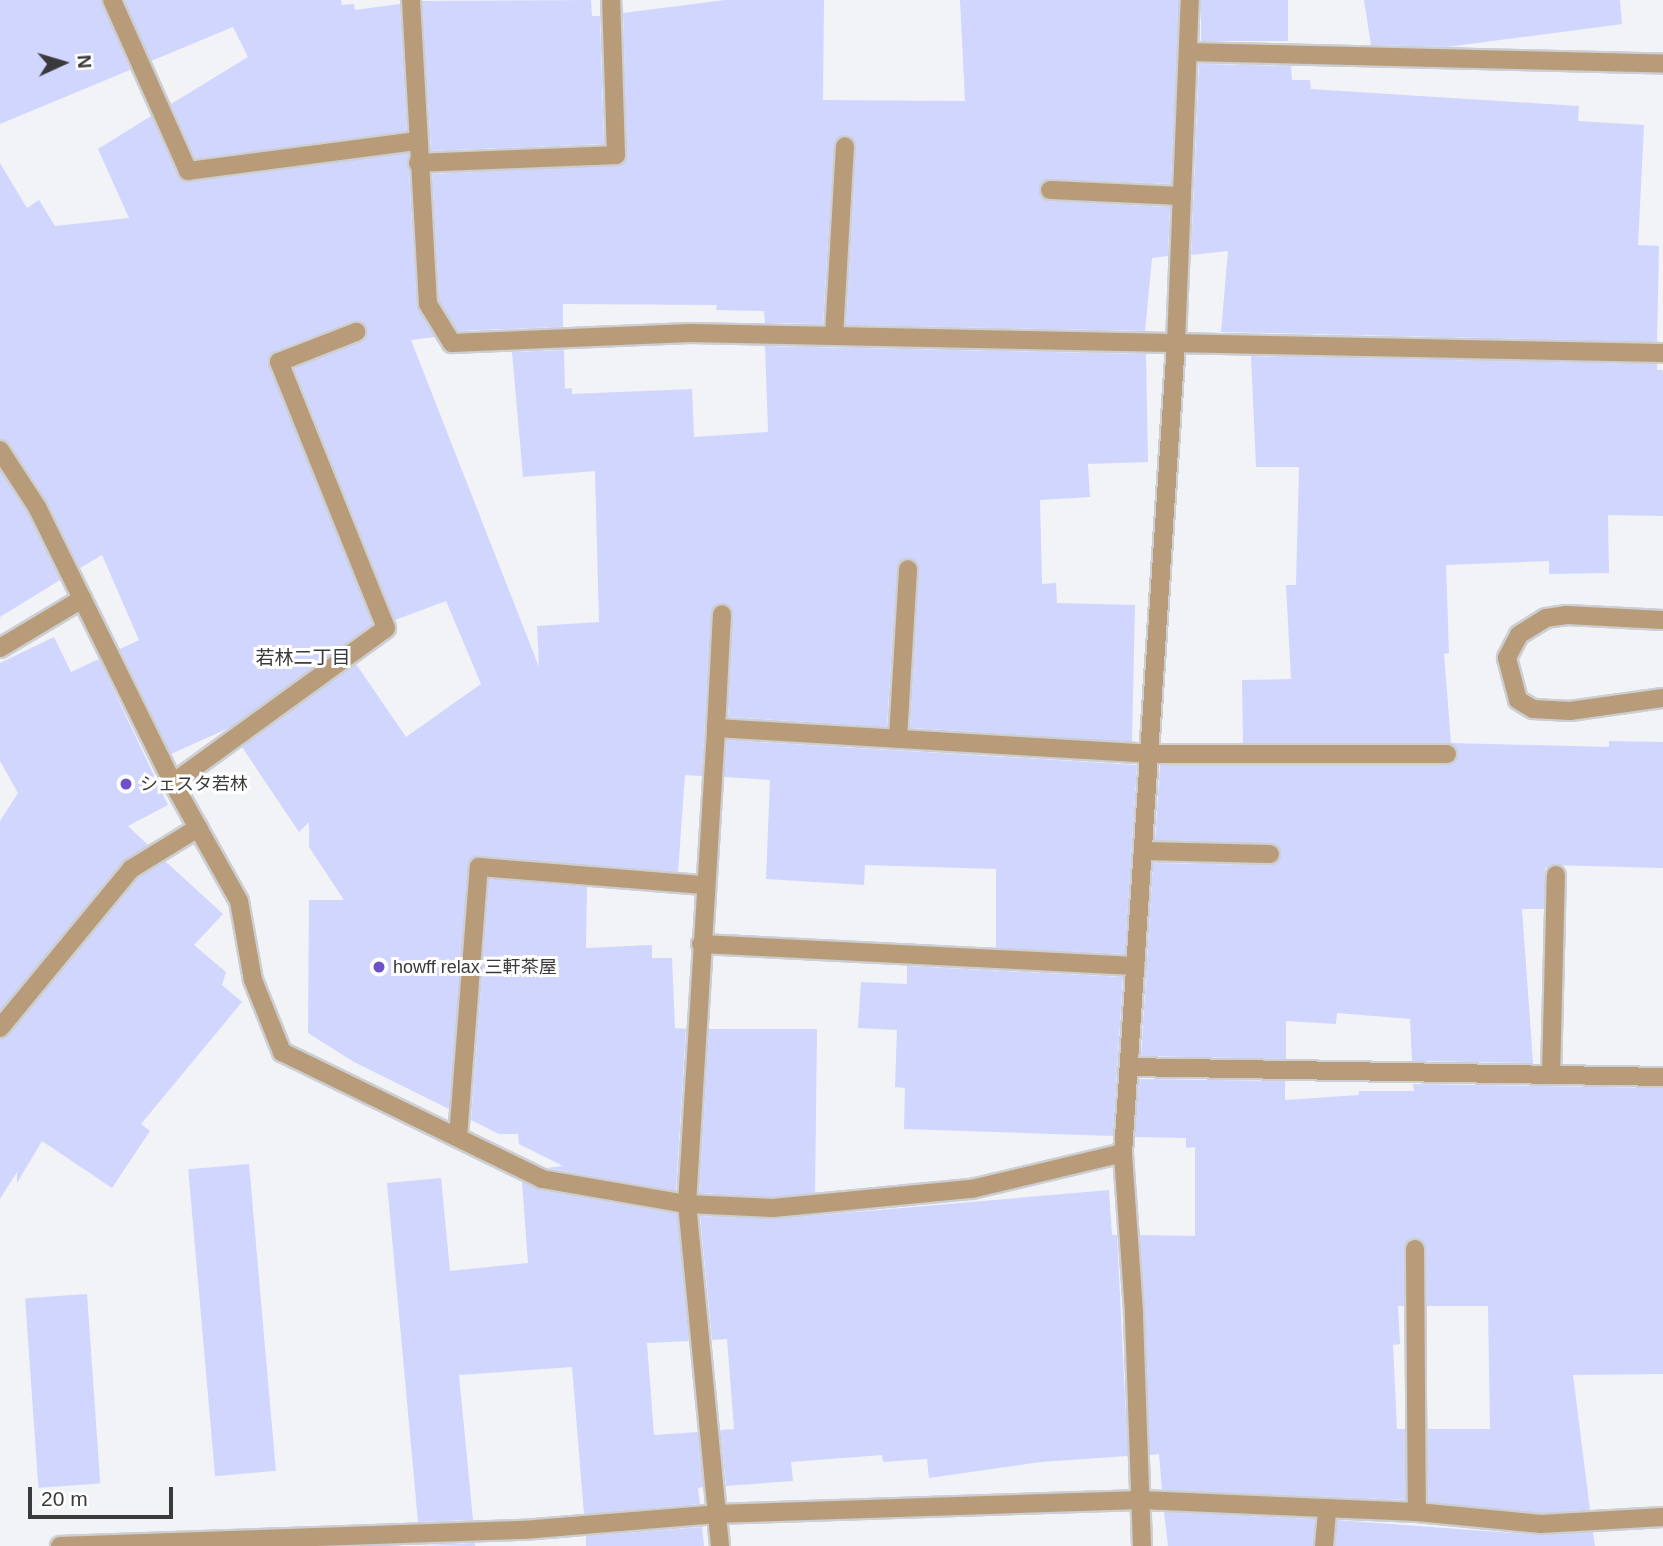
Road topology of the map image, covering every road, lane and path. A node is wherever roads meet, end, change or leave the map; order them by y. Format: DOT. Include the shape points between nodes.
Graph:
graph roads {
  1 [pos="112,0"];
  2 [pos="411,0"];
  3 [pos="611,0"];
  4 [pos="1190,0"];
  5 [pos="1188,52"];
  6 [pos="1663,64"];
  7 [pos="416,141"];
  8 [pos="845,146"];
  9 [pos="418,163"];
  10 [pos="1050,190"];
  11 [pos="1182,196"];
  12 [pos="356,332"];
  13 [pos="834,336"];
  14 [pos="1176,342"];
  15 [pos="1663,353"];
  16 [pos="0,450"];
  17 [pos="908,569"];
  18 [pos="82,599"];
  19 [pos="722,614"];
  20 [pos="1663,620"];
  21 [pos="0,648"];
  22 [pos="1663,698"];
  23 [pos="716,728"];
  24 [pos="898,738"];
  25 [pos="1149,754"];
  26 [pos="1447,754"];
  27 [pos="173,783"];
  28 [pos="198,828"];
  29 [pos="1143,851"];
  30 [pos="1270,854"];
  31 [pos="1556,875"];
  32 [pos="704,885"];
  33 [pos="701,944"];
  34 [pos="1135,966"];
  35 [pos="0,1028"];
  36 [pos="1129,1067"];
  37 [pos="1551,1074"];
  38 [pos="1663,1077"];
  39 [pos="458,1137"];
  40 [pos="1123,1153"];
  41 [pos="687,1205"];
  42 [pos="1415,1249"];
  43 [pos="1141,1500"];
  44 [pos="1326,1508"];
  45 [pos="1417,1512"];
  46 [pos="716,1514"];
  47 [pos="1663,1517"];
  48 [pos="523,1538"];
  49 [pos="60,1546"];
  50 [pos="720,1546"];
  51 [pos="1142,1546"];
  52 [pos="1324,1546"];
  1 -- 7 [label="street" via="188,171"];
  2 -- 7 [label="street"];
  3 -- 9 [label="street" via="616,155"];
  4 -- 5 [label="street"];
  5 -- 6 [label="street"];
  5 -- 11 [label="street"];
  7 -- 9 [label="street"];
  8 -- 13 [label="street"];
  9 -- 13 [label="street" via="428,304 452,343 690,332"];
  10 -- 11 [label="street"];
  11 -- 14 [label="street"];
  12 -- 27 [label="street" via="279,362 386,628"];
  13 -- 14 [label="street"];
  14 -- 15 [label="street"];
  14 -- 25 [label="street"];
  16 -- 18 [label="street" via="37,508"];
  17 -- 24 [label="street"];
  18 -- 21 [label="street"];
  18 -- 27 [label="street"];
  19 -- 23 [label="street"];
  20 -- 22 [label="street" via="1546,618 1520,635 1507,659 1518,700 1533,709 1570,711"];
  23 -- 24 [label="street"];
  23 -- 32 [label="street"];
  24 -- 25 [label="street"];
  25 -- 26 [label="street"];
  25 -- 29 [label="street"];
  27 -- 28 [label="street"];
  28 -- 35 [label="street" via="131,869"];
  28 -- 39 [label="street" via="239,901 253,980 282,1052"];
  29 -- 30 [label="street"];
  29 -- 34 [label="street"];
  31 -- 37 [label="street"];
  32 -- 33 [label="street"];
  32 -- 39 [label="street" via="479,867"];
  33 -- 34 [label="street"];
  33 -- 41 [label="street"];
  34 -- 36 [label="street"];
  36 -- 37 [label="street"];
  36 -- 40 [label="street"];
  37 -- 38 [label="street"];
  39 -- 41 [label="street" via="542,1179"];
  40 -- 41 [label="street" via="972,1189 773,1208"];
  40 -- 43 [label="street"];
  41 -- 46 [label="street"];
  42 -- 45 [label="street"];
  43 -- 44 [label="street"];
  43 -- 46 [label="street"];
  43 -- 51 [label="street"];
  44 -- 45 [label="street"];
  44 -- 52 [label="street"];
  45 -- 47 [label="street" via="1541,1524"];
  46 -- 48 [label="street"];
  46 -- 50 [label="street"];
  48 -- 49 [label="street"];
}
